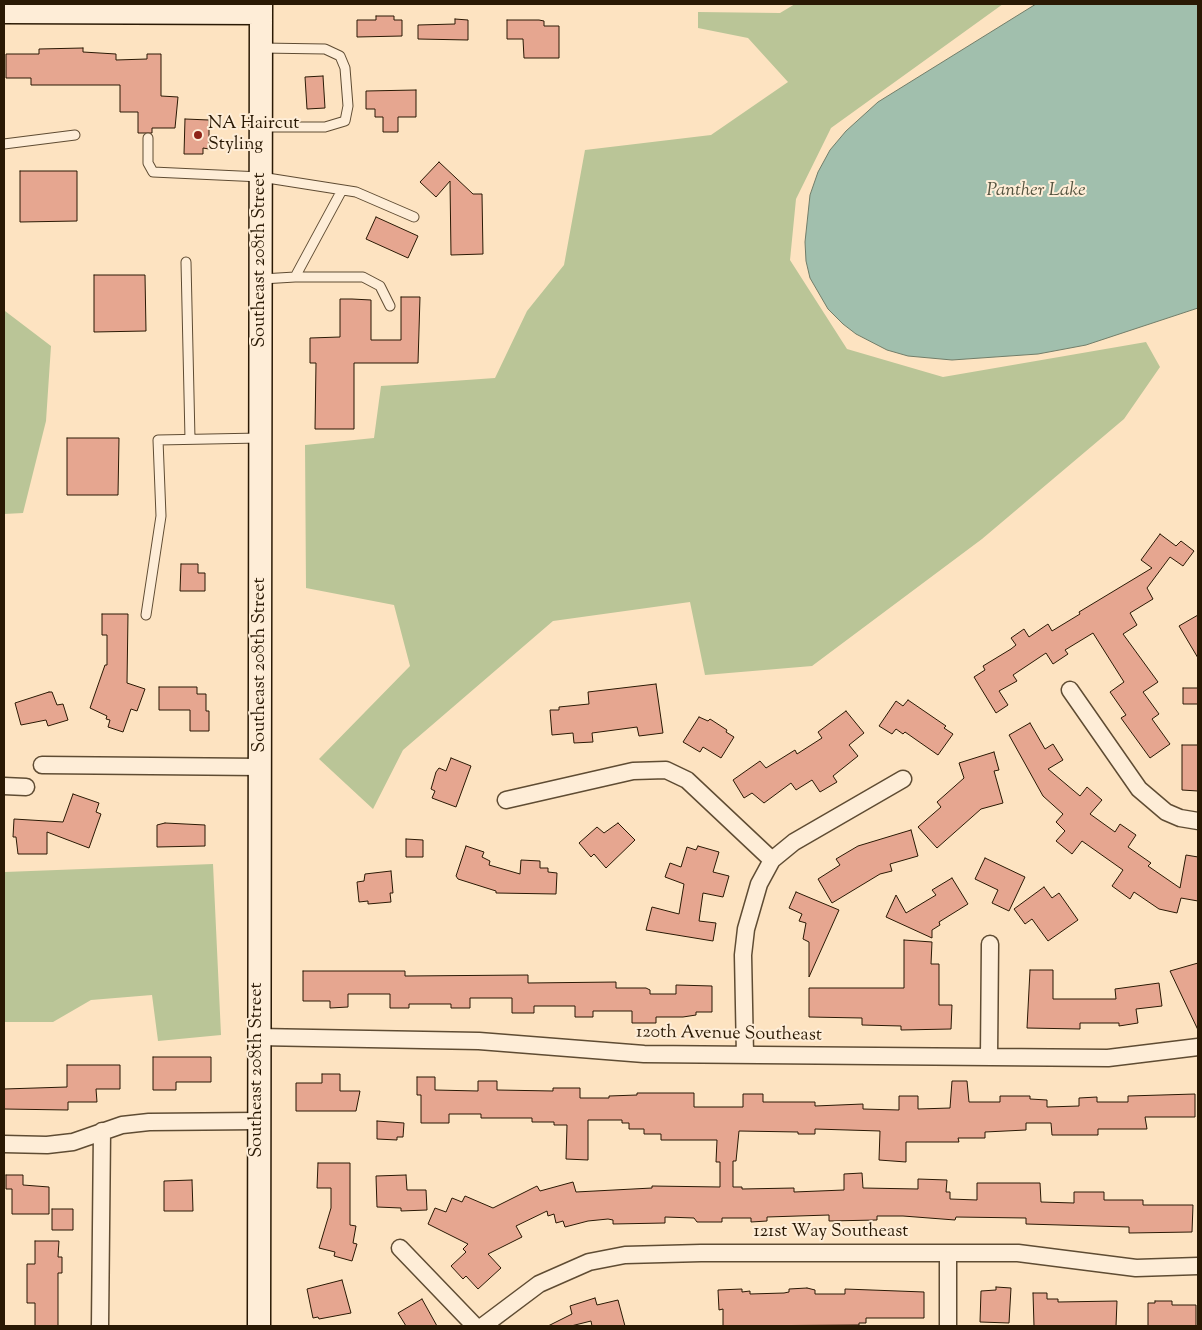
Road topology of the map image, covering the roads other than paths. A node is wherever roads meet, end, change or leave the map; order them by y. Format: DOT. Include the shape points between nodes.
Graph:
graph roads {
  1 [pos="34,8"];
  2 [pos="261,8"];
  3 [pos="4,12"];
  4 [pos="261,48"];
  5 [pos="261,127"];
  6 [pos="76,135"];
  7 [pos="148,138"];
  8 [pos="4,144"];
  9 [pos="261,177"];
  10 [pos="342,190"];
  11 [pos="414,217"];
  12 [pos="186,262"];
  13 [pos="295,277"];
  14 [pos="261,279"];
  15 [pos="390,306"];
  16 [pos="261,438"];
  17 [pos="190,439"];
  18 [pos="146,615"];
  19 [pos="1070,690"];
  20 [pos="42,765"];
  21 [pos="261,766"];
  22 [pos="903,780"];
  23 [pos="4,786"];
  24 [pos="26,787"];
  25 [pos="506,800"];
  26 [pos="1198,821"];
  27 [pos="772,860"];
  28 [pos="990,944"];
  29 [pos="258,1036"];
  30 [pos="1198,1047"];
  31 [pos="745,1055"];
  32 [pos="989,1057"];
  33 [pos="258,1121"];
  34 [pos="102,1130"];
  35 [pos="4,1144"];
  36 [pos="400,1248"];
  37 [pos="948,1253"];
  38 [pos="1198,1266"];
  39 [pos="100,1326"];
  40 [pos="259,1326"];
  41 [pos="475,1326"];
  42 [pos="483,1326"];
  43 [pos="948,1326"];
  1 -- 2 [label="main road"];
  1 -- 3 [label="main road"];
  2 -- 4 [label="main road, Southeast 208th Street"];
  4 -- 5 [label="main road, Southeast 208th Street"];
  4 -- 5 [label="lane" via="325,48 340,56 345,68 348,106 345,121 325,127"];
  5 -- 9 [label="main road, Southeast 208th Street"];
  6 -- 8 [label="lane"];
  7 -- 9 [label="lane" via="148,163 154,172"];
  9 -- 10 [label="lane"];
  9 -- 14 [label="main road, Southeast 208th Street"];
  10 -- 11 [label="lane" via="356,192"];
  10 -- 13 [label="lane"];
  12 -- 17 [label="lane"];
  13 -- 14 [label="lane"];
  13 -- 15 [label="lane" via="363,277 380,286"];
  14 -- 16 [label="main road, Southeast 208th Street"];
  16 -- 17 [label="lane"];
  16 -- 21 [label="main road, Southeast 208th Street"];
  17 -- 18 [label="lane" via="158,440 161,516"];
  19 -- 26 [label="street" via="1139,789 1166,812"];
  20 -- 21 [label="street"];
  21 -- 29 [label="main road, Southeast 208th Street"];
  22 -- 27 [label="street" via="794,842"];
  23 -- 24 [label="street"];
  25 -- 27 [label="street" via="633,771 666,770 687,780"];
  27 -- 31 [label="street" via="759,884 746,929 743,955"];
  28 -- 32 [label="street"];
  29 -- 31 [label="street, 120th Avenue Southeast" via="479,1040 605,1052"];
  29 -- 33 [label="main road, Southeast 208th Street"];
  30 -- 32 [label="street, 120th Avenue Southeast" via="1108,1058"];
  31 -- 32 [label="street, 120th Avenue Southeast"];
  33 -- 34 [label="street" via="149,1122"];
  33 -- 40 [label="main road, Southeast 208th Street"];
  34 -- 35 [label="street" via="73,1142"];
  34 -- 39 [label="street"];
  36 -- 41 [label="street"];
  37 -- 38 [label="street, 121st Way Southeast" via="1018,1253 1136,1268"];
  37 -- 42 [label="street, 121st Way Southeast" via="625,1255 589,1262 539,1284"];
  37 -- 43 [label="street"];
}
